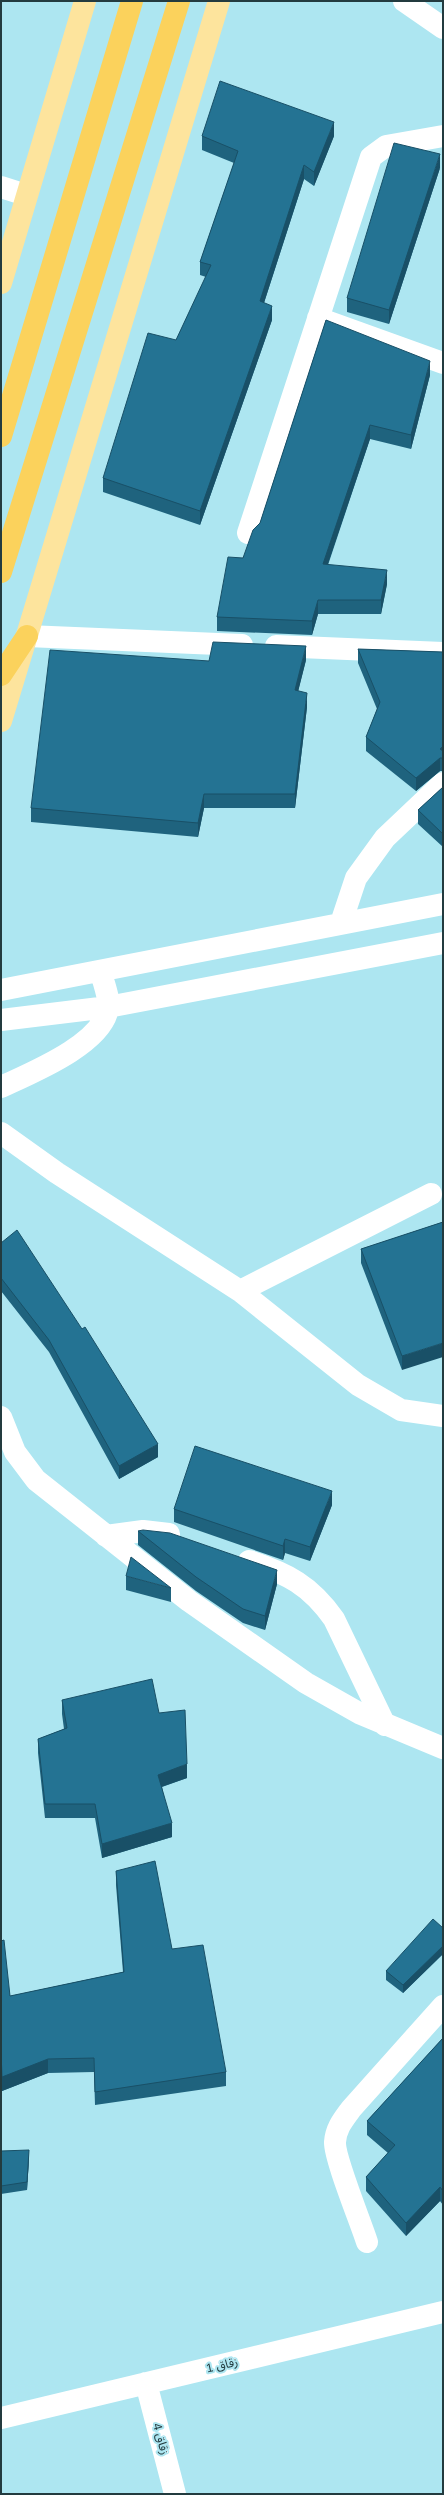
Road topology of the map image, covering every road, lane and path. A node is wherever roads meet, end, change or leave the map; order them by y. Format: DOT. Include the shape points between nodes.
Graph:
graph roads {
  1 [pos="85,1"];
  2 [pos="132,1"];
  3 [pos="179,1"];
  4 [pos="219,1"];
  5 [pos="404,1"];
  6 [pos="443,28"];
  7 [pos="443,136"];
  8 [pos="1,187"];
  9 [pos="26,195"];
  10 [pos="1,283"];
  11 [pos="318,318"];
  12 [pos="443,363"];
  13 [pos="1,436"];
  14 [pos="248,533"];
  15 [pos="1,572"];
  16 [pos="27,636"];
  17 [pos="443,653"];
  18 [pos="1,675"];
  19 [pos="1,721"];
  20 [pos="443,783"];
  21 [pos="443,904"];
  22 [pos="341,923"];
  23 [pos="443,943"];
  24 [pos="101,972"];
  25 [pos="1,990"];
  26 [pos="108,1007"];
  27 [pos="1,1020"];
  28 [pos="1,1087"];
  29 [pos="1,1133"];
  30 [pos="431,1194"];
  31 [pos="240,1291"];
  32 [pos="443,1416"];
  33 [pos="1,1417"];
  34 [pos="106,1536"];
  35 [pos="187,1540"];
  36 [pos="229,1554"];
  37 [pos="385,1725"];
  38 [pos="443,1748"];
  39 [pos="443,2006"];
  40 [pos="367,2242"];
  41 [pos="443,2312"];
  42 [pos="146,2383"];
  43 [pos="1,2418"];
  44 [pos="175,2494"];
  1 -- 9 [label="main road"];
  2 -- 13 [label="highway"];
  3 -- 15 [label="highway"];
  4 -- 16 [label="main road"];
  5 -- 6 [label="street"];
  7 -- 11 [label="street" via="386,146 371,157"];
  8 -- 9 [label="street"];
  9 -- 10 [label="main road"];
  11 -- 12 [label="street"];
  11 -- 14 [label="street"];
  16 -- 17 [label="street"];
  16 -- 18 [label="highway"];
  16 -- 19 [label="main road"];
  20 -- 22 [label="street" via="385,838 356,878"];
  21 -- 22 [label="street"];
  22 -- 24 [label="street"];
  23 -- 26 [label="street"];
  24 -- 25 [label="street"];
  24 -- 26 [label="street"];
  26 -- 27 [label="street"];
  26 -- 28 [label="street" via="104,1021 94,1034 76,1047"];
  29 -- 31 [label="street" via="57,1173"];
  30 -- 31 [label="street"];
  31 -- 32 [label="street" via="358,1385 401,1410"];
  33 -- 34 [label="street" via="15,1452 32,1475"];
  34 -- 35 [label="street" via="143,1531 173,1535"];
  34 -- 37 [label="street" via="249,1645 306,1683 359,1714"];
  36 -- 37 [label="street" via="281,1572 311,1592 323,1604 334,1619"];
  37 -- 38 [label="street"];
  39 -- 40 [label="street" via="338,2126 335,2143 338,2159"];
  41 -- 42 [label="street, زقاق 1"];
  42 -- 43 [label="street, زقاق 1"];
  42 -- 44 [label="street, زقاق 4"];
}
